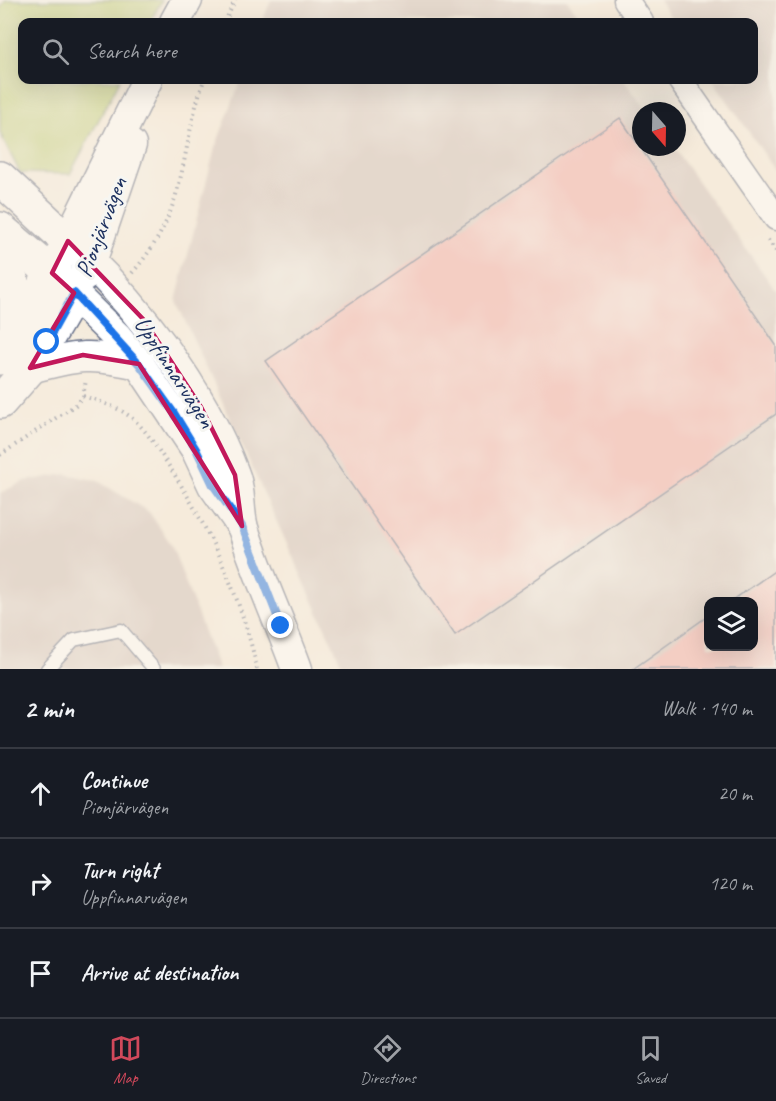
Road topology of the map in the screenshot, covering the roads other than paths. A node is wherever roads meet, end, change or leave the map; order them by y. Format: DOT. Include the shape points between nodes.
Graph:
graph roads {
  1 [pos="187,0"];
  2 [pos="626,0"];
  3 [pos="177,18"];
  4 [pos="638,18"];
  5 [pos="683,84"];
  6 [pos="142,90"];
  7 [pos="0,178"];
  8 [pos="776,218"];
  9 [pos="0,229"];
  10 [pos="0,237"];
  11 [pos="79,251"];
  12 [pos="63,283"];
  13 [pos="8,344"];
  14 [pos="139,364"];
  15 [pos="30,368"];
  16 [pos="0,402"];
  17 [pos="242,526"];
  18 [pos="47,669"];
  19 [pos="154,669"];
  20 [pos="297,669"];
  1 -- 3 [label="street"];
  2 -- 4 [label="street"];
  5 -- 8 [label="street"];
  6 -- 11 [label="street, Pionjärvägen" via="116,139"];
  7 -- 11 [label="main road"];
  9 -- 12 [label="main road"];
  10 -- 13 [label="main road" via="16,297"];
  11 -- 12 [label="street, Pionjärvägen"];
  11 -- 17 [label="street, Uppfinnarvägen" via="144,320 201,406 235,475"];
  12 -- 13 [label="main road, Pionjärvägen"];
  12 -- 14 [label="street, Uppfinnarvägen"];
  12 -- 15 [label="main road, Pionjärvägen"];
  14 -- 15 [label="street" via="83,355"];
  14 -- 17 [label="street, Uppfinnarvägen"];
  15 -- 16 [label="main road, Pionjärvägen"];
  17 -- 20 [label="street, Uppfinnarvägen"];
  18 -- 19 [label="lane" via="74,640 121,630"];
}
